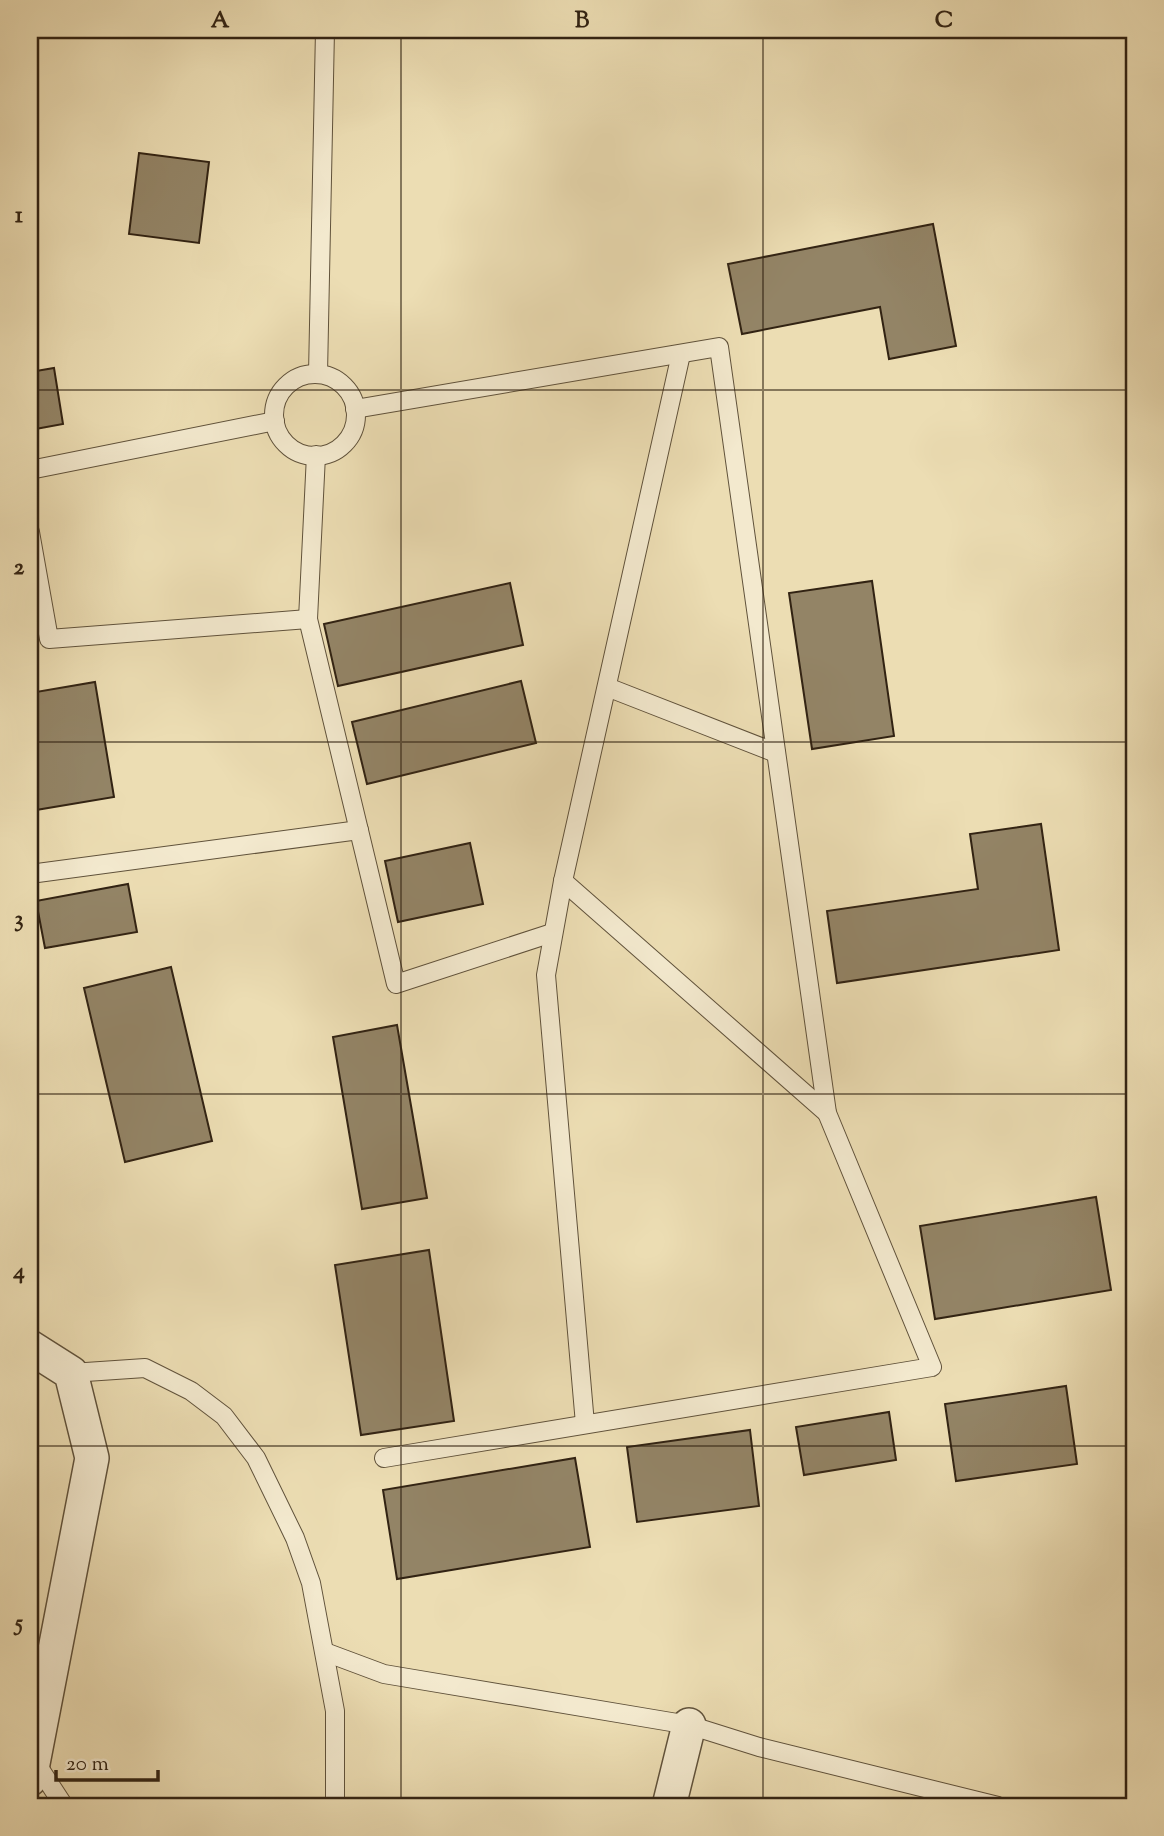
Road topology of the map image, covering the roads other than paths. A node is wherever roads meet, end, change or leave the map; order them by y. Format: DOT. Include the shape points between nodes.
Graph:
graph roads {
  1 [pos="325,30"];
  2 [pos="681,354"];
  3 [pos="318,374"];
  4 [pos="355,409"];
  5 [pos="275,421"];
  6 [pos="316,455"];
  7 [pos="30,470"];
  8 [pos="30,531"];
  9 [pos="308,619"];
  10 [pos="607,687"];
  11 [pos="776,753"];
  12 [pos="359,830"];
  13 [pos="30,874"];
  14 [pos="563,881"];
  15 [pos="552,933"];
  16 [pos="827,1113"];
  17 [pos="30,1347"];
  18 [pos="71,1373"];
  19 [pos="585,1424"];
  20 [pos="384,1458"];
  21 [pos="325,1651"];
  22 [pos="689,1725"];
  23 [pos="32,1769"];
  24 [pos="64,1806"];
  25 [pos="335,1806"];
  26 [pos="669,1806"];
  27 [pos="998,1806"];
  1 -- 3 [label="lane"];
  2 -- 4 [label="lane"];
  2 -- 10 [label="lane"];
  2 -- 11 [label="lane" via="719,347"];
  3 -- 4 [label="lane" via="347,388"];
  3 -- 5 [label="lane" via="295,379 284,388 276,400"];
  4 -- 6 [label="lane" via="354,429 346,441 335,451"];
  5 -- 6 [label="lane" via="283,441 294,450"];
  5 -- 7 [label="lane"];
  6 -- 9 [label="lane"];
  8 -- 9 [label="lane" via="49,639"];
  9 -- 12 [label="lane"];
  10 -- 11 [label="lane"];
  10 -- 14 [label="lane"];
  11 -- 16 [label="lane"];
  12 -- 13 [label="lane"];
  12 -- 15 [label="lane" via="396,984"];
  14 -- 15 [label="lane"];
  14 -- 16 [label="lane"];
  15 -- 19 [label="lane" via="546,975"];
  16 -- 19 [label="lane" via="932,1367"];
  17 -- 18 [label="street"];
  18 -- 21 [label="lane" via="145,1368 191,1391 224,1416 256,1458 295,1538"];
  18 -- 23 [label="street" via="92,1458"];
  19 -- 20 [label="lane"];
  21 -- 22 [label="lane" via="384,1674"];
  21 -- 25 [label="lane" via="335,1711"];
  22 -- 26 [label="street"];
  22 -- 27 [label="lane"];
  23 -- 24 [label="lane"];
}
